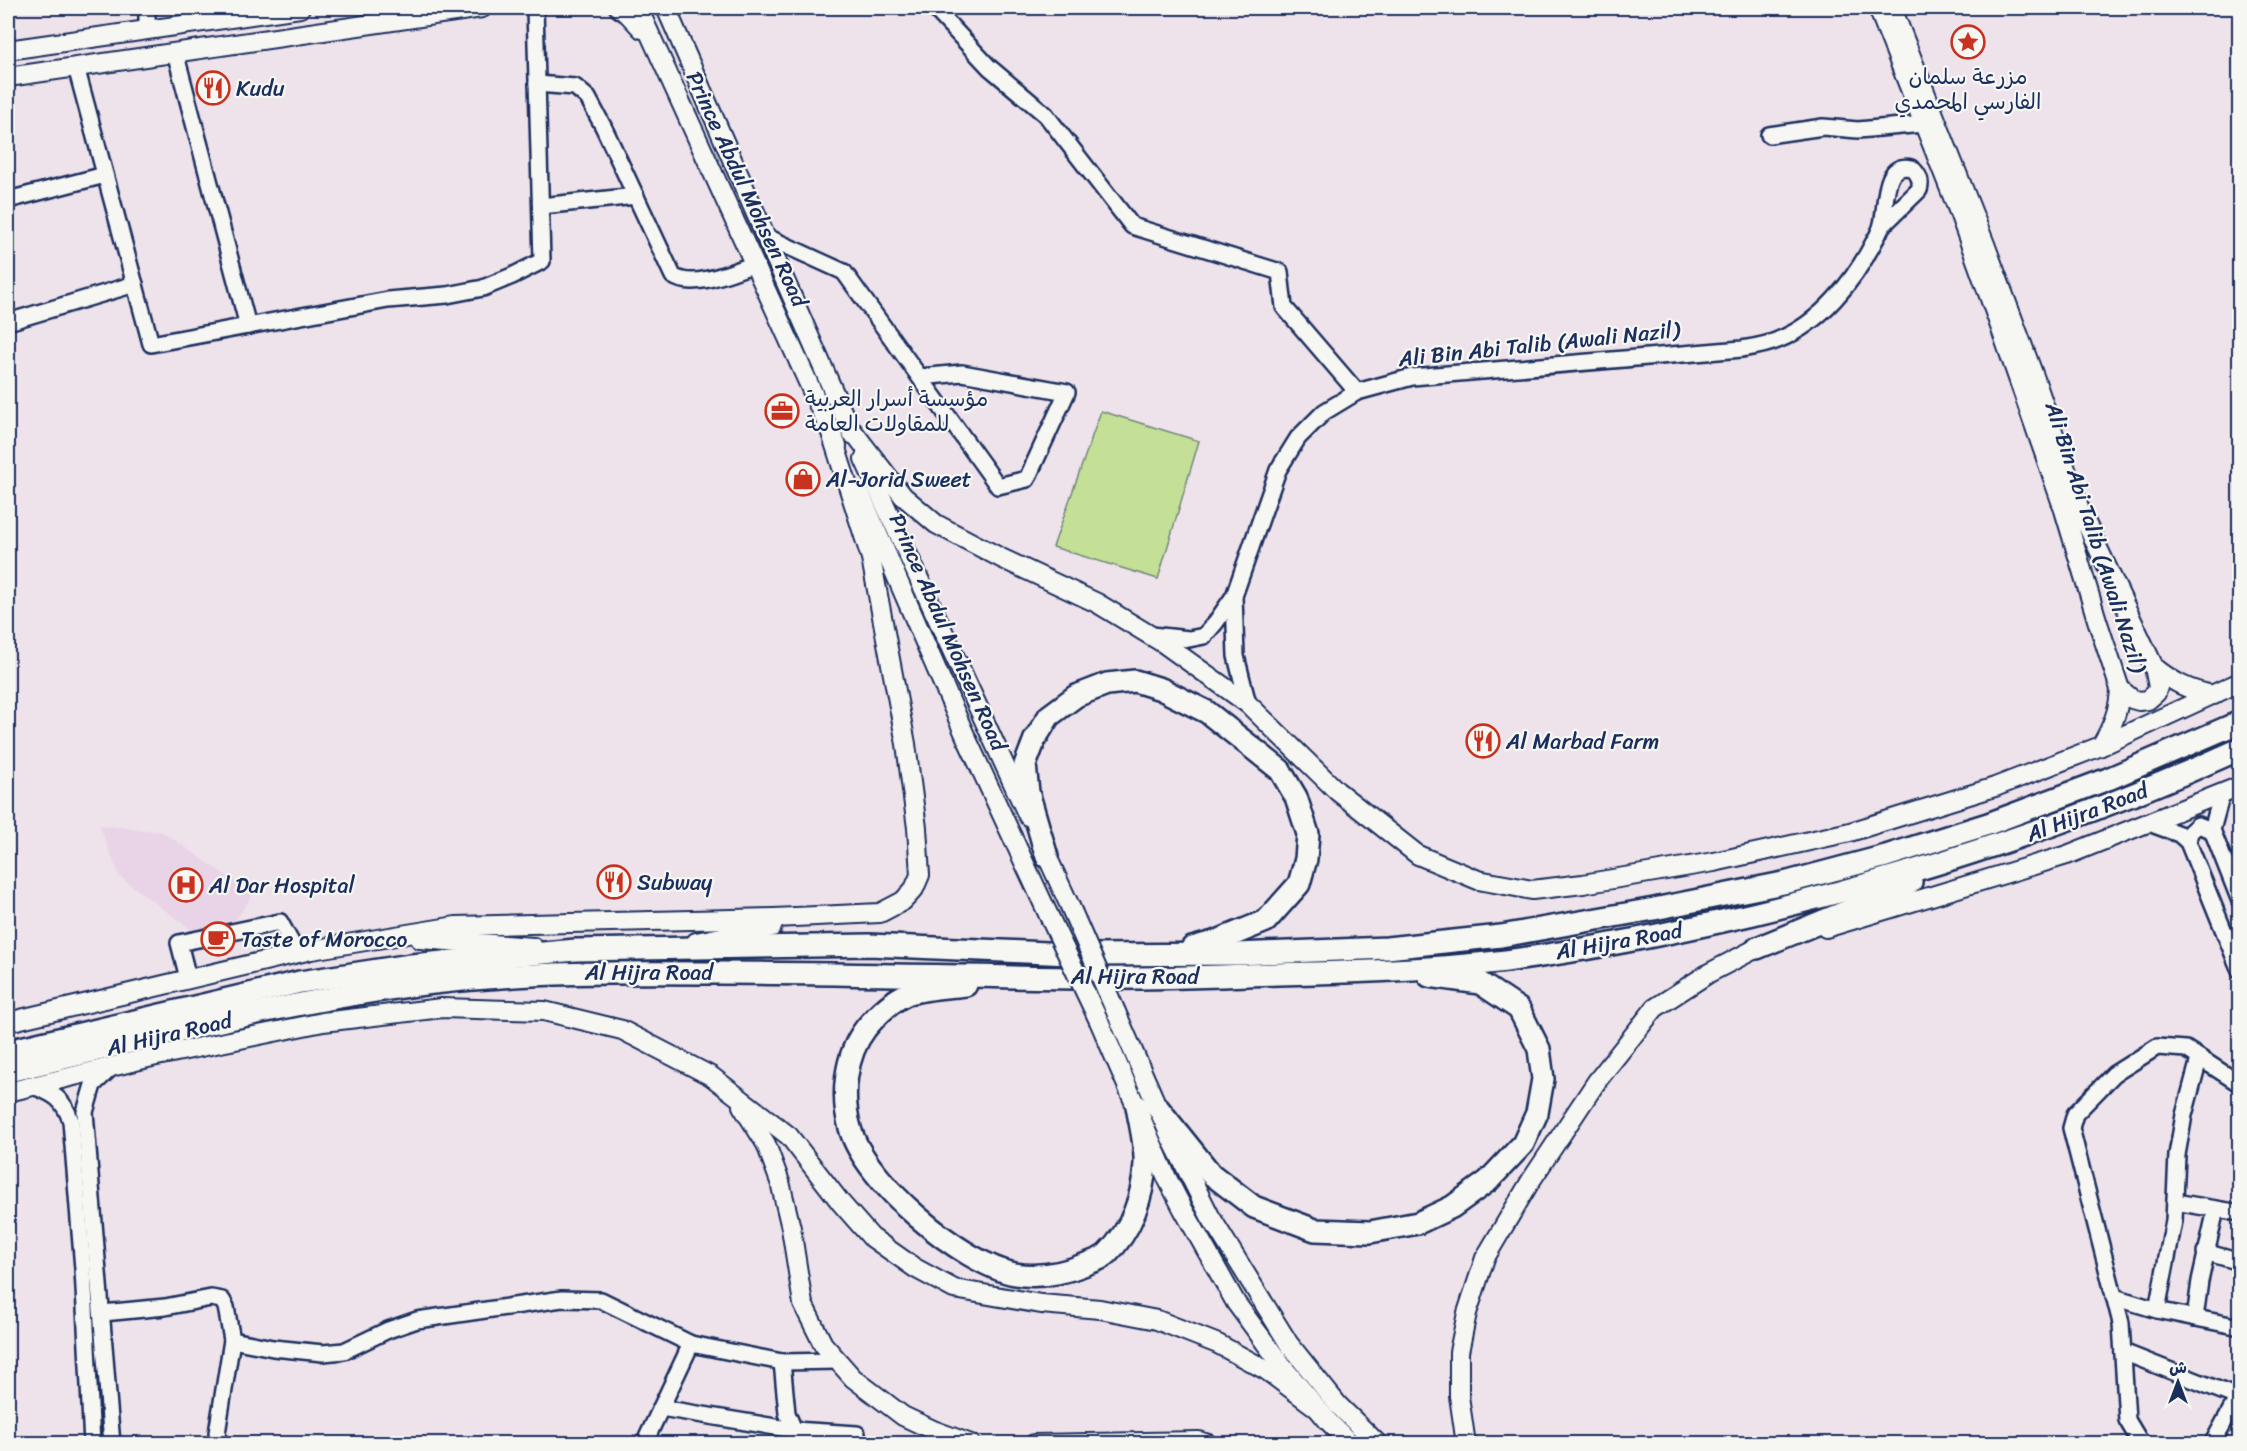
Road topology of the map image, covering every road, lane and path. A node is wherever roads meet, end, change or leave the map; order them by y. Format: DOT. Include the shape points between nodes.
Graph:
graph roads {
  1 [pos="147,8"];
  2 [pos="300,8"];
  3 [pos="482,8"];
  4 [pos="535,8"];
  5 [pos="619,8"];
  6 [pos="638,8"];
  7 [pos="666,8"];
  8 [pos="675,8"];
  9 [pos="934,8"];
  10 [pos="1878,8"];
  11 [pos="1892,8"];
  12 [pos="147,29"];
  13 [pos="675,29"];
  14 [pos="652,40"];
  15 [pos="8,50"];
  16 [pos="175,52"];
  17 [pos="75,67"];
  18 [pos="8,77"];
  19 [pos="537,84"];
  20 [pos="1923,123"];
  21 [pos="1769,135"];
  22 [pos="105,176"];
  23 [pos="636,196"];
  24 [pos="8,200"];
  25 [pos="541,206"];
  26 [pos="1882,226"];
  27 [pos="765,236"];
  28 [pos="755,264"];
  29 [pos="135,284"];
  30 [pos="8,322"];
  31 [pos="248,326"];
  32 [pos="920,377"];
  33 [pos="1357,392"];
  34 [pos="848,425"];
  35 [pos="832,436"];
  36 [pos="1234,596"];
  37 [pos="1150,635"];
  38 [pos="2154,667"];
  39 [pos="2240,682"];
  40 [pos="2120,689"];
  41 [pos="2214,694"];
  42 [pos="1248,704"];
  43 [pos="2240,722"];
  44 [pos="2101,746"];
  45 [pos="2240,749"];
  46 [pos="2240,786"];
  47 [pos="2222,793"];
  48 [pos="2150,823"];
  49 [pos="2212,830"];
  50 [pos="2188,842"];
  51 [pos="1047,857"];
  52 [pos="1959,857"];
  53 [pos="2240,901"];
  54 [pos="838,915"];
  55 [pos="388,937"];
  56 [pos="660,948"];
  57 [pos="1757,948"];
  58 [pos="576,950"];
  59 [pos="297,953"];
  60 [pos="1167,954"];
  61 [pos="1393,971"];
  62 [pos="2240,971"];
  63 [pos="1020,975"];
  64 [pos="188,978"];
  65 [pos="8,1022"];
  66 [pos="8,1051"];
  67 [pos="2199,1059"];
  68 [pos="112,1066"];
  69 [pos="8,1071"];
  70 [pos="2240,1084"];
  71 [pos="33,1086"];
  72 [pos="8,1092"];
  73 [pos="736,1097"];
  74 [pos="1147,1107"];
  75 [pos="812,1166"];
  76 [pos="782,1188"];
  77 [pos="2175,1202"];
  78 [pos="2216,1209"];
  79 [pos="2240,1213"];
  80 [pos="2205,1252"];
  81 [pos="2240,1262"];
  82 [pos="99,1268"];
  83 [pos="83,1269"];
  84 [pos="2114,1297"];
  85 [pos="2157,1310"];
  86 [pos="103,1313"];
  87 [pos="2195,1318"];
  88 [pos="2240,1327"];
  89 [pos="232,1340"];
  90 [pos="691,1344"];
  91 [pos="2123,1352"];
  92 [pos="838,1361"];
  93 [pos="782,1362"];
  94 [pos="2238,1395"];
  95 [pos="661,1408"];
  96 [pos="1317,1408"];
  97 [pos="795,1437"];
  98 [pos="92,1443"];
  99 [pos="112,1443"];
  100 [pos="219,1443"];
  101 [pos="644,1443"];
  102 [pos="858,1443"];
  103 [pos="971,1443"];
  104 [pos="1034,1443"];
  105 [pos="1057,1443"];
  106 [pos="1208,1443"];
  107 [pos="1351,1443"];
  108 [pos="1378,1443"];
  109 [pos="1466,1443"];
  110 [pos="2144,1443"];
  111 [pos="2212,1443"];
  1 -- 12 [label="street"];
  2 -- 12 [label="main road"];
  3 -- 16 [label="main road"];
  4 -- 19 [label="street"];
  5 -- 14 [label="main road"];
  6 -- 14 [label="main road, Prince Abdul Mohsen Road"];
  7 -- 13 [label="main road, Prince Abdul Mohsen Road"];
  8 -- 13 [label="main road"];
  9 -- 33 [label="street" via="989,67 1046,115 1132,226 1280,272 1284,307"];
  10 -- 20 [label="main road, Ali Bin Abi Talib (Awali Nazil)"];
  11 -- 38 [label="main road, Ali Bin Abi Talib (Awali Nazil)" via="1985,244 2080,510"];
  12 -- 15 [label="main road"];
  13 -- 27 [label="main road, Prince Abdul Mohsen Road"];
  14 -- 28 [label="main road, Prince Abdul Mohsen Road"];
  16 -- 17 [label="main road"];
  16 -- 31 [label="street"];
  17 -- 18 [label="main road"];
  17 -- 22 [label="street"];
  19 -- 23 [label="street" via="575,87 588,98"];
  19 -- 25 [label="street"];
  20 -- 21 [label="street" via="1858,130 1823,127"];
  20 -- 40 [label="main road, Ali Bin Abi Talib (Awali Nazil)" via="2064,510"];
  22 -- 24 [label="street"];
  22 -- 29 [label="street"];
  23 -- 25 [label="street"];
  23 -- 28 [label="street" via="667,266 678,280 699,281"];
  25 -- 31 [label="street" via="542,261 483,288 388,300"];
  26 -- 33 [label="street, Ali Bin Abi Talib (Awali Nazil)" via="1837,297 1804,327 1777,341 1742,349 1412,377"];
  27 -- 32 [label="street" via="844,272"];
  27 -- 34 [label="main road, Prince Abdul Mohsen Road"];
  28 -- 35 [label="main road, Prince Abdul Mohsen Road"];
  29 -- 30 [label="street"];
  29 -- 31 [label="street" via="151,344"];
  32 -- 32 [label="street" via="998,486 1027,479 1067,392 962,373"];
  33 -- 36 [label="street, Ali Bin Abi Talib (Awali Nazil)" via="1324,412 1298,438 1278,470"];
  34 -- 37 [label="main road" via="903,496 936,524 1097,603"];
  34 -- 51 [label="main road, Prince Abdul Mohsen Road"];
  35 -- 54 [label="main road" via="871,558 897,691 920,855 920,875 914,890 903,901 880,913"];
  35 -- 74 [label="main road, Prince Abdul Mohsen Road, bridge" via="1049,916 1099,1021"];
  36 -- 37 [label="street" via="1204,636 1189,639"];
  36 -- 42 [label="street" via="1236,656"];
  37 -- 42 [label="main road"];
  38 -- 40 [label="main road, Ali Bin Abi Talib (Awali Nazil)" via="2158,687 2148,700 2132,699"];
  38 -- 41 [label="main road" via="2182,687"];
  39 -- 41 [label="main road"];
  40 -- 44 [label="main road" via="2115,721"];
  41 -- 44 [label="main road"];
  42 -- 44 [label="main road" via="1337,790 1418,855 1478,880 1532,890 1714,862 1850,832 1995,787"];
  43 -- 60 [label="highway, Al Hijra Road" via="2108,779 1988,824 1788,882 1502,936 1387,948"];
  45 -- 52 [label="highway, Al Hijra Road" via="2113,803"];
  46 -- 47 [label="main road"];
  47 -- 48 [label="main road"];
  47 -- 49 [label="street"];
  48 -- 50 [label="street" via="2179,834"];
  48 -- 57 [label="main road" via="1993,879"];
  49 -- 50 [label="street" via="2198,825 2190,832"];
  49 -- 53 [label="street"];
  50 -- 62 [label="street"];
  51 -- 60 [label="highway" via="1028,792 1025,765 1049,716 1076,696 1107,684 1135,681 1161,689 1207,712 1280,770 1296,797 1308,834 1299,884 1266,921"];
  51 -- 74 [label="main road, Prince Abdul Mohsen Road, bridge" via="1116,1012"];
  52 -- 57 [label="highway" via="1882,897"];
  52 -- 61 [label="highway, Al Hijra Road" via="1795,904 1662,936 1507,961"];
  54 -- 55 [label="main road" via="456,926"];
  54 -- 56 [label="main road"];
  55 -- 58 [label="main road"];
  55 -- 59 [label="main road"];
  56 -- 58 [label="highway, Al Hijra Road"];
  56 -- 60 [label="highway, Al Hijra Road" via="869,945 1091,955"];
  57 -- 109 [label="main road" via="1655,1008 1597,1081 1485,1258 1459,1352 1459,1396"];
  58 -- 66 [label="highway, Al Hijra Road" via="411,965 300,982"];
  59 -- 64 [label="main road"];
  59 -- 64 [label="street" via="280,922 179,943"];
  61 -- 63 [label="highway, Al Hijra Road" via="1097,978"];
  61 -- 74 [label="highway" via="1480,983 1519,1009 1539,1049 1543,1079 1538,1113 1523,1144 1488,1181 1452,1208 1418,1223 1370,1232 1315,1230 1254,1208 1211,1174"];
  63 -- 69 [label="highway, Al Hijra Road" via="578,972 434,983 314,1001"];
  63 -- 74 [label="highway" via="907,994 878,1013 856,1041 846,1081 850,1129 866,1162 920,1220 971,1257 1014,1274 1044,1275 1074,1269 1105,1256 1139,1203"];
  64 -- 65 [label="main road"];
  67 -- 70 [label="street"];
  67 -- 77 [label="street" via="2184,1115"];
  67 -- 84 [label="street" via="2186,1049 2157,1047 2114,1074 2075,1114 2071,1128"];
  68 -- 71 [label="main road"];
  68 -- 73 [label="main road" via="323,1022 442,1008 544,1011 622,1030 711,1077"];
  68 -- 82 [label="street" via="93,1085 85,1112"];
  71 -- 72 [label="main road"];
  71 -- 83 [label="street" via="59,1099 71,1121"];
  73 -- 75 [label="main road" via="789,1136"];
  73 -- 76 [label="main road" via="766,1144"];
  74 -- 96 [label="main road" via="1183,1209 1236,1303"];
  74 -- 108 [label="main road" via="1289,1344 1338,1405"];
  75 -- 76 [label="main road" via="794,1160 789,1163"];
  75 -- 96 [label="main road" via="871,1237 915,1268 954,1288 1157,1320 1218,1344 1266,1370"];
  76 -- 92 [label="main road" via="803,1304 823,1344"];
  77 -- 78 [label="street"];
  77 -- 85 [label="street"];
  78 -- 79 [label="street"];
  78 -- 80 [label="street"];
  80 -- 81 [label="street"];
  80 -- 87 [label="street"];
  82 -- 83 [label="street"];
  82 -- 86 [label="street"];
  83 -- 98 [label="street"];
  84 -- 85 [label="street"];
  84 -- 91 [label="street"];
  85 -- 87 [label="street"];
  86 -- 89 [label="street" via="211,1298 222,1300"];
  86 -- 99 [label="street"];
  87 -- 88 [label="street"];
  89 -- 90 [label="street" via="323,1353 344,1351 417,1320 586,1298 601,1300"];
  89 -- 100 [label="street" via="217,1433"];
  90 -- 93 [label="street"];
  90 -- 95 [label="street"];
  91 -- 94 [label="street"];
  91 -- 110 [label="street" via="2127,1420"];
  92 -- 93 [label="street"];
  92 -- 103 [label="main road" via="853,1378 903,1416"];
  93 -- 97 [label="street" via="787,1413"];
  94 -- 111 [label="street"];
  95 -- 97 [label="street"];
  95 -- 101 [label="street"];
  96 -- 107 [label="main road"];
  97 -- 102 [label="street" via="856,1434"];
  104 -- 105 [label="main road"];
  105 -- 106 [label="main road"];
}
